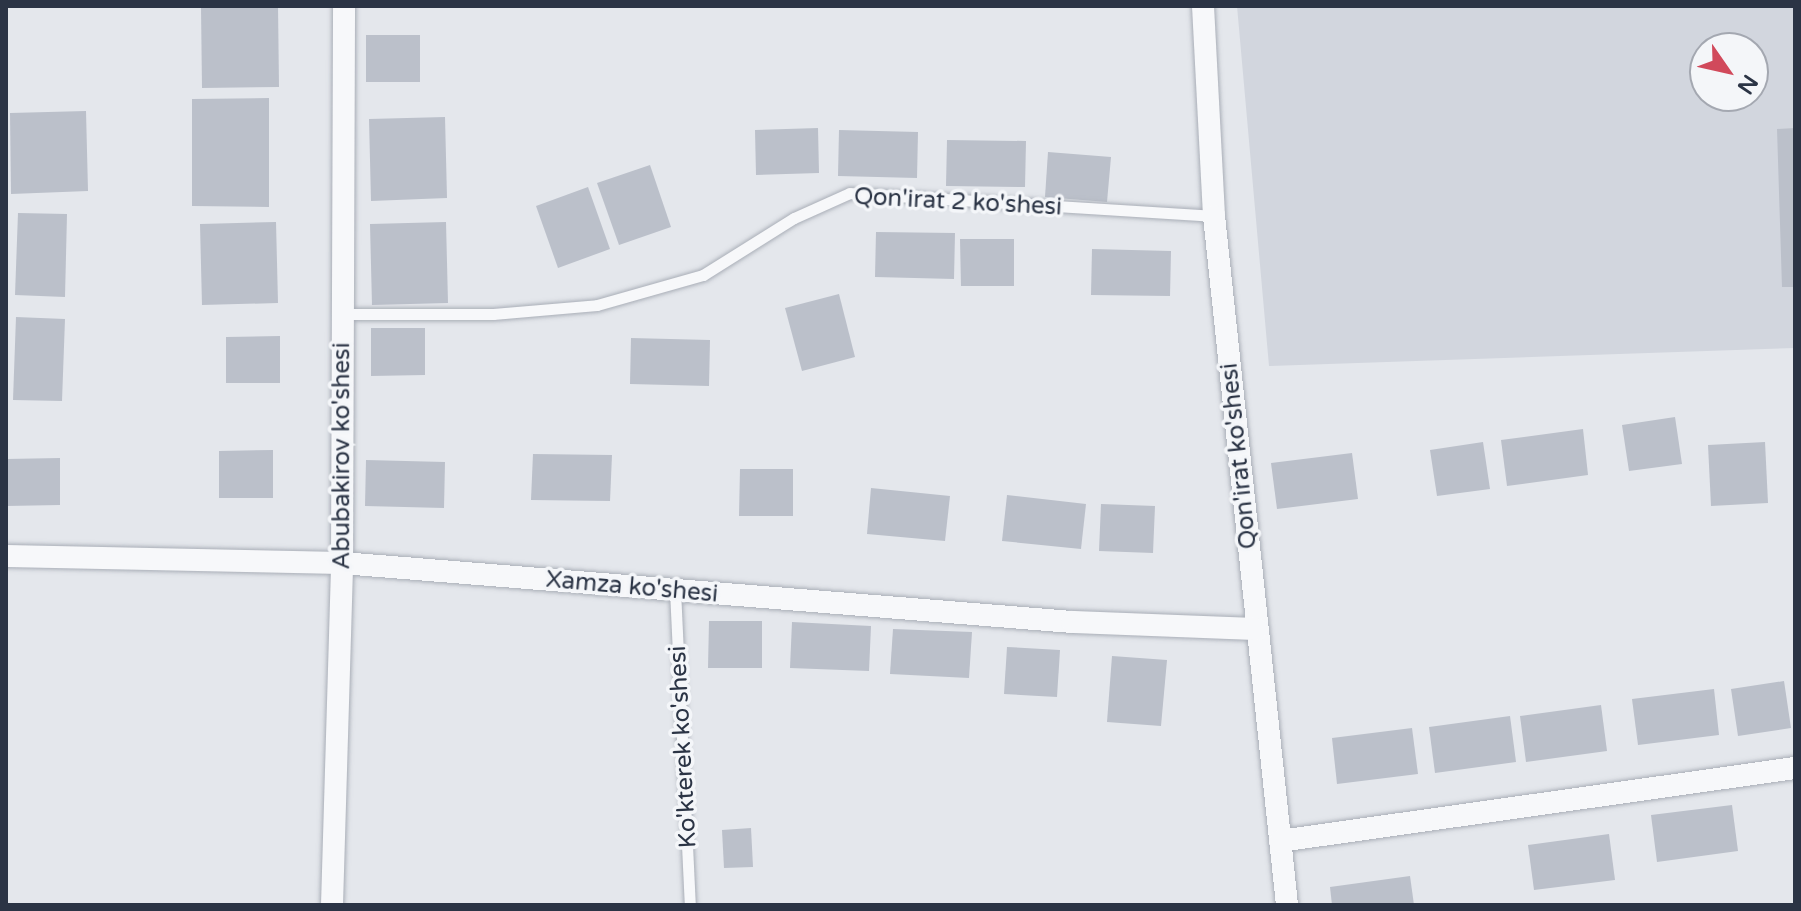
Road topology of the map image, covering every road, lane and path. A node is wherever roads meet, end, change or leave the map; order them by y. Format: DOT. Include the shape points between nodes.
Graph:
graph roads {
  1 [pos="344,6"];
  2 [pos="1203,6"];
  3 [pos="1214,216"];
  4 [pos="343,314"];
  5 [pos="6,556"];
  6 [pos="342,563"];
  7 [pos="675,590"];
  8 [pos="1257,629"];
  9 [pos="1795,768"];
  10 [pos="1280,841"];
  11 [pos="332,905"];
  12 [pos="690,905"];
  13 [pos="1287,905"];
  1 -- 4 [label="street, Abubakirov ko'shesi"];
  2 -- 3 [label="street, Qon'irat ko'shesi"];
  3 -- 4 [label="lane, Qon'irat 2 ko'shesi" via="850,193 794,218 703,275 597,305 493,314"];
  3 -- 8 [label="street, Qon'irat ko'shesi"];
  4 -- 6 [label="street, Abubakirov ko'shesi"];
  5 -- 6 [label="street, Xamza ko'shesi"];
  6 -- 7 [label="street, Xamza ko'shesi"];
  6 -- 11 [label="street, Abubakirov ko'shesi"];
  7 -- 8 [label="street, Xamza ko'shesi" via="1072,622"];
  7 -- 12 [label="lane, Ko'kterek ko'shesi"];
  8 -- 10 [label="street, Qon'irat ko'shesi"];
  9 -- 10 [label="street"];
  10 -- 13 [label="street, Qon'irat ko'shesi"];
}
